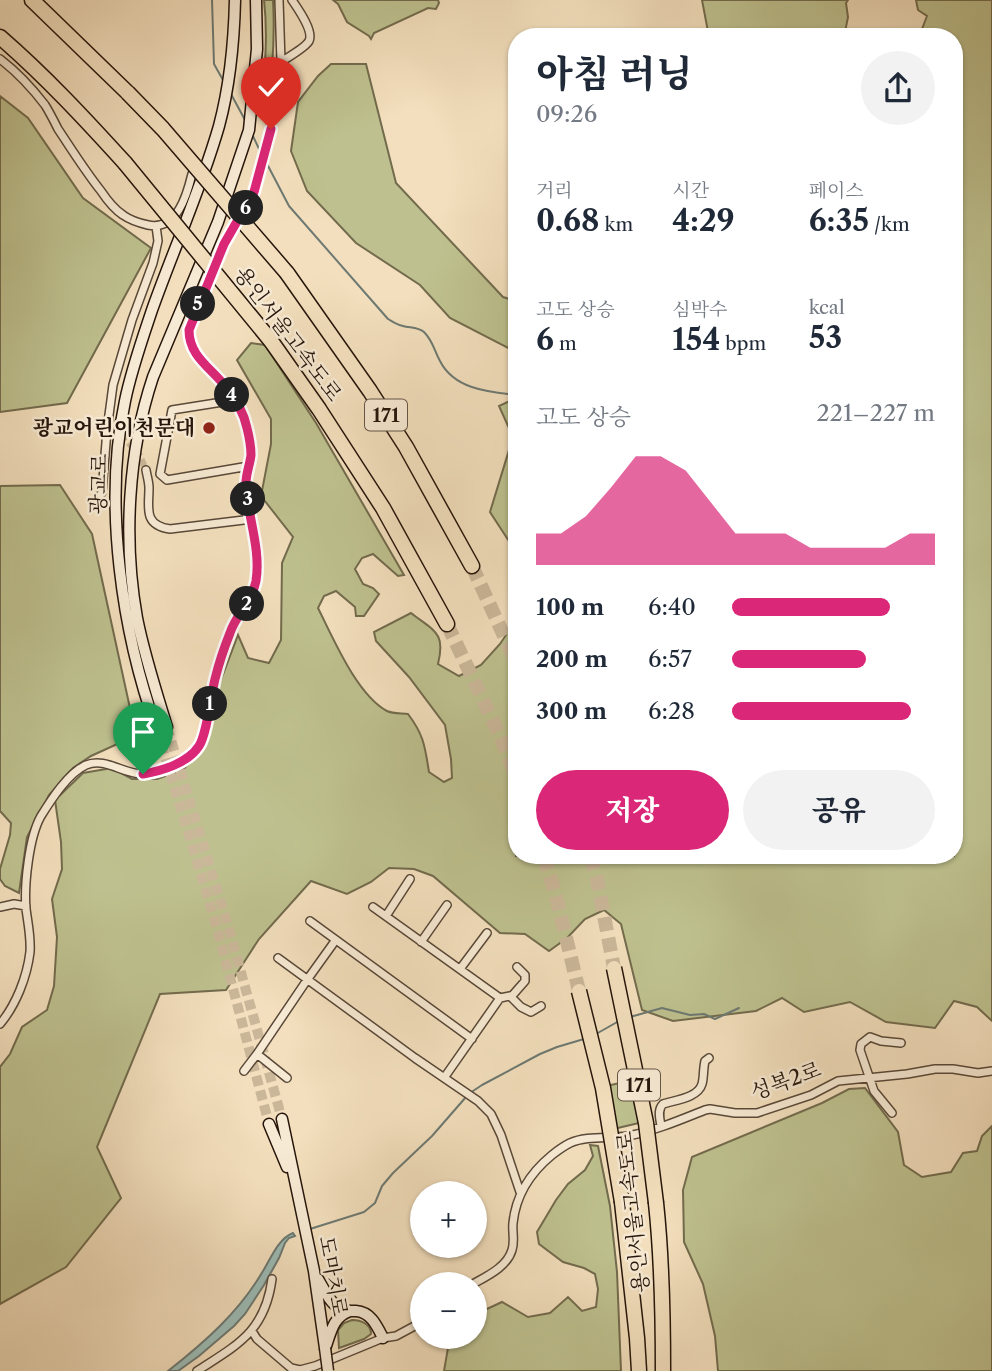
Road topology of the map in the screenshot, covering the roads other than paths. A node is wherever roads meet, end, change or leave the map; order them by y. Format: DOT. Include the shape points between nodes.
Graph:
graph roads {
  1 [pos="32,0"];
  2 [pos="235,0"];
  3 [pos="256,0"];
  4 [pos="279,0"];
  5 [pos="292,0"];
  6 [pos="0,37"];
  7 [pos="0,59"];
  8 [pos="281,62"];
  9 [pos="192,174"];
  10 [pos="156,226"];
  11 [pos="235,400"];
  12 [pos="248,466"];
  13 [pos="145,470"];
  14 [pos="98,500"];
  15 [pos="251,519"];
  16 [pos="472,566"];
  17 [pos="447,624"];
  18 [pos="410,879"];
  19 [pos="447,905"];
  20 [pos="0,906"];
  21 [pos="26,906"];
  22 [pos="373,906"];
  23 [pos="386,916"];
  24 [pos="310,921"];
  25 [pos="487,933"];
  26 [pos="335,941"];
  27 [pos="421,942"];
  28 [pos="278,958"];
  29 [pos="517,967"];
  30 [pos="614,968"];
  31 [pos="460,969"];
  32 [pos="307,980"];
  33 [pos="579,991"];
  34 [pos="500,998"];
  35 [pos="511,998"];
  36 [pos="541,1006"];
  37 [pos="0,1024"];
  38 [pos="472,1040"];
  39 [pos="901,1043"];
  40 [pos="257,1054"];
  41 [pos="709,1058"];
  42 [pos="992,1071"];
  43 [pos="244,1072"];
  44 [pos="869,1077"];
  45 [pos="286,1078"];
  46 [pos="444,1078"];
  47 [pos="891,1113"];
  48 [pos="282,1119"];
  49 [pos="269,1124"];
  50 [pos="661,1126"];
  51 [pos="297,1188"];
  52 [pos="520,1192"];
  53 [pos="314,1271"];
  54 [pos="487,1277"];
  55 [pos="272,1279"];
  56 [pos="632,1290"];
  57 [pos="663,1297"];
  58 [pos="350,1311"];
  59 [pos="410,1328"];
  60 [pos="252,1331"];
  61 [pos="383,1338"];
  62 [pos="325,1348"];
  63 [pos="290,1370"];
  64 [pos="197,1371"];
  65 [pos="328,1371"];
  66 [pos="633,1371"];
  67 [pos="639,1371"];
  68 [pos="663,1371"];
  69 [pos="673,1371"];
  1 -- 16 [label="highway, 용인서울고속도로 / 171, bridge" via="163,129 287,273 406,447"];
  2 -- 3 [label="main road, 광교로" via="230,67 219,124 138,354 119,447 117,533 124,604 141,677 162,728 131,577 133,465 153,377 218,222 245,144 257,49"];
  4 -- 8 [label="street"];
  5 -- 8 [label="street" via="310,39"];
  6 -- 17 [label="highway, 용인서울고속도로 / 171, bridge" via="125,163 271,341 383,508"];
  7 -- 10 [label="street" via="40,100 116,210 133,221"];
  8 -- 11 [label="street" via="271,129 254,192 224,244 189,330 195,354"];
  9 -- 10 [label="street" via="181,207"];
  10 -- 14 [label="street" via="153,263 113,385"];
  11 -- 12 [label="street" via="247,426"];
  11 -- 12 [label="street" via="172,410 160,474 167,480"];
  12 -- 15 [label="street"];
  13 -- 15 [label="street" via="148,513 161,528"];
  15 -- 21 [label="street" via="256,583 231,630 199,746 187,758 143,774 99,763 79,769 41,817 29,853"];
  18 -- 23 [label="street"];
  19 -- 27 [label="street"];
  20 -- 21 [label="street"];
  21 -- 37 [label="street" via="30,952 20,989"];
  22 -- 23 [label="street"];
  23 -- 27 [label="street"];
  24 -- 26 [label="street"];
  25 -- 31 [label="street"];
  26 -- 32 [label="street"];
  26 -- 38 [label="street"];
  27 -- 31 [label="street"];
  28 -- 32 [label="street"];
  29 -- 35 [label="street" via="525,981"];
  30 -- 57 [label="highway, 용인서울고속도로 / 171, bridge" via="640,1091"];
  31 -- 34 [label="street"];
  32 -- 40 [label="street"];
  32 -- 46 [label="street"];
  33 -- 56 [label="highway, 용인서울고속도로 / 171, bridge" via="603,1088"];
  34 -- 35 [label="street"];
  34 -- 38 [label="street"];
  35 -- 36 [label="street" via="530,1013"];
  38 -- 46 [label="street"];
  39 -- 44 [label="street" via="870,1037 861,1044"];
  40 -- 43 [label="street"];
  40 -- 45 [label="street"];
  41 -- 50 [label="street" via="699,1090 660,1107"];
  42 -- 44 [label="street, 성복2로" via="935,1069"];
  44 -- 47 [label="street"];
  44 -- 50 [label="street, 성복2로" via="838,1081 757,1113 705,1110"];
  46 -- 52 [label="street" via="491,1114"];
  48 -- 51 [label="main road"];
  49 -- 51 [label="main road"];
  50 -- 52 [label="street, 성복2로" via="628,1136 570,1143 540,1166"];
  51 -- 53 [label="main road, 도마치로"];
  52 -- 54 [label="street, 성복2로" via="512,1224 512,1251"];
  53 -- 58 [label="main road" via="333,1303"];
  53 -- 62 [label="main road, 도마치로"];
  55 -- 60 [label="street"];
  56 -- 66 [label="highway"];
  56 -- 67 [label="highway, 용인서울고속도로 / 171"];
  57 -- 68 [label="highway, 용인서울고속도로 / 171"];
  57 -- 69 [label="highway"];
  58 -- 61 [label="main road" via="367,1315"];
  58 -- 62 [label="main road" via="337,1318"];
  59 -- 61 [label="street"];
  60 -- 63 [label="street"];
  60 -- 64 [label="street"];
  61 -- 63 [label="street" via="306,1369"];
  62 -- 65 [label="main road, 도마치로, bridge"];
}
